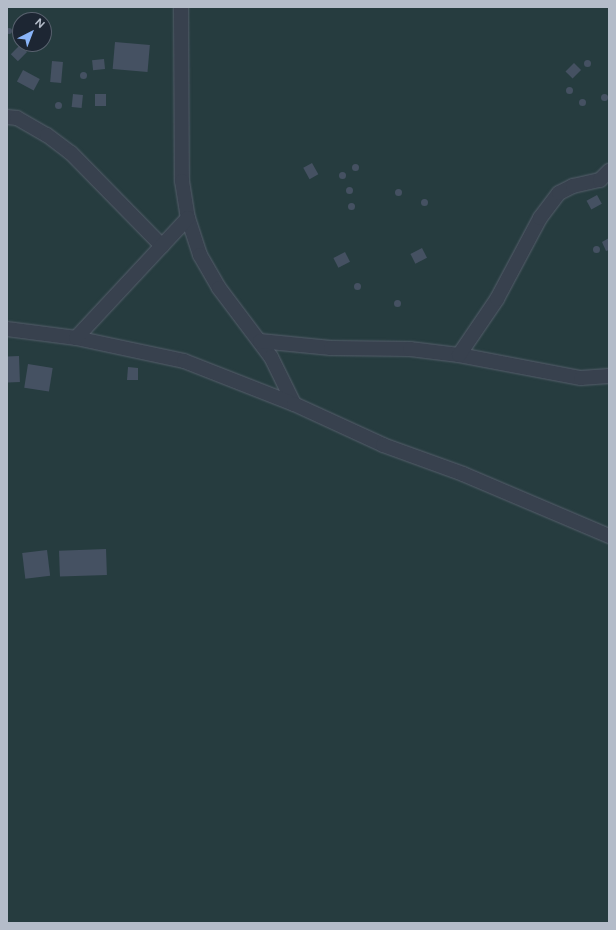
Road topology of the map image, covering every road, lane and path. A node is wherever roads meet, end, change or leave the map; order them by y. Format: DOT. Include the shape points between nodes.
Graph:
graph roads {
  1 [pos="181,7"];
  2 [pos="7,117"];
  3 [pos="609,171"];
  4 [pos="188,218"];
  5 [pos="162,246"];
  6 [pos="7,329"];
  7 [pos="76,338"];
  8 [pos="260,341"];
  9 [pos="459,355"];
  10 [pos="609,376"];
  11 [pos="294,404"];
  12 [pos="609,536"];
  1 -- 4 [label="street" via="182,181"];
  2 -- 5 [label="street" via="17,118 35,128 71,153"];
  3 -- 9 [label="street" via="600,180 573,186 559,193 540,218 497,299"];
  4 -- 5 [label="street"];
  4 -- 8 [label="street" via="204,262 219,288"];
  5 -- 7 [label="street"];
  6 -- 7 [label="street"];
  7 -- 11 [label="street" via="184,361"];
  8 -- 9 [label="street" via="331,348 410,349"];
  8 -- 11 [label="street" via="271,357"];
  9 -- 10 [label="street" via="580,378"];
  11 -- 12 [label="street" via="383,445 470,477"];
}
